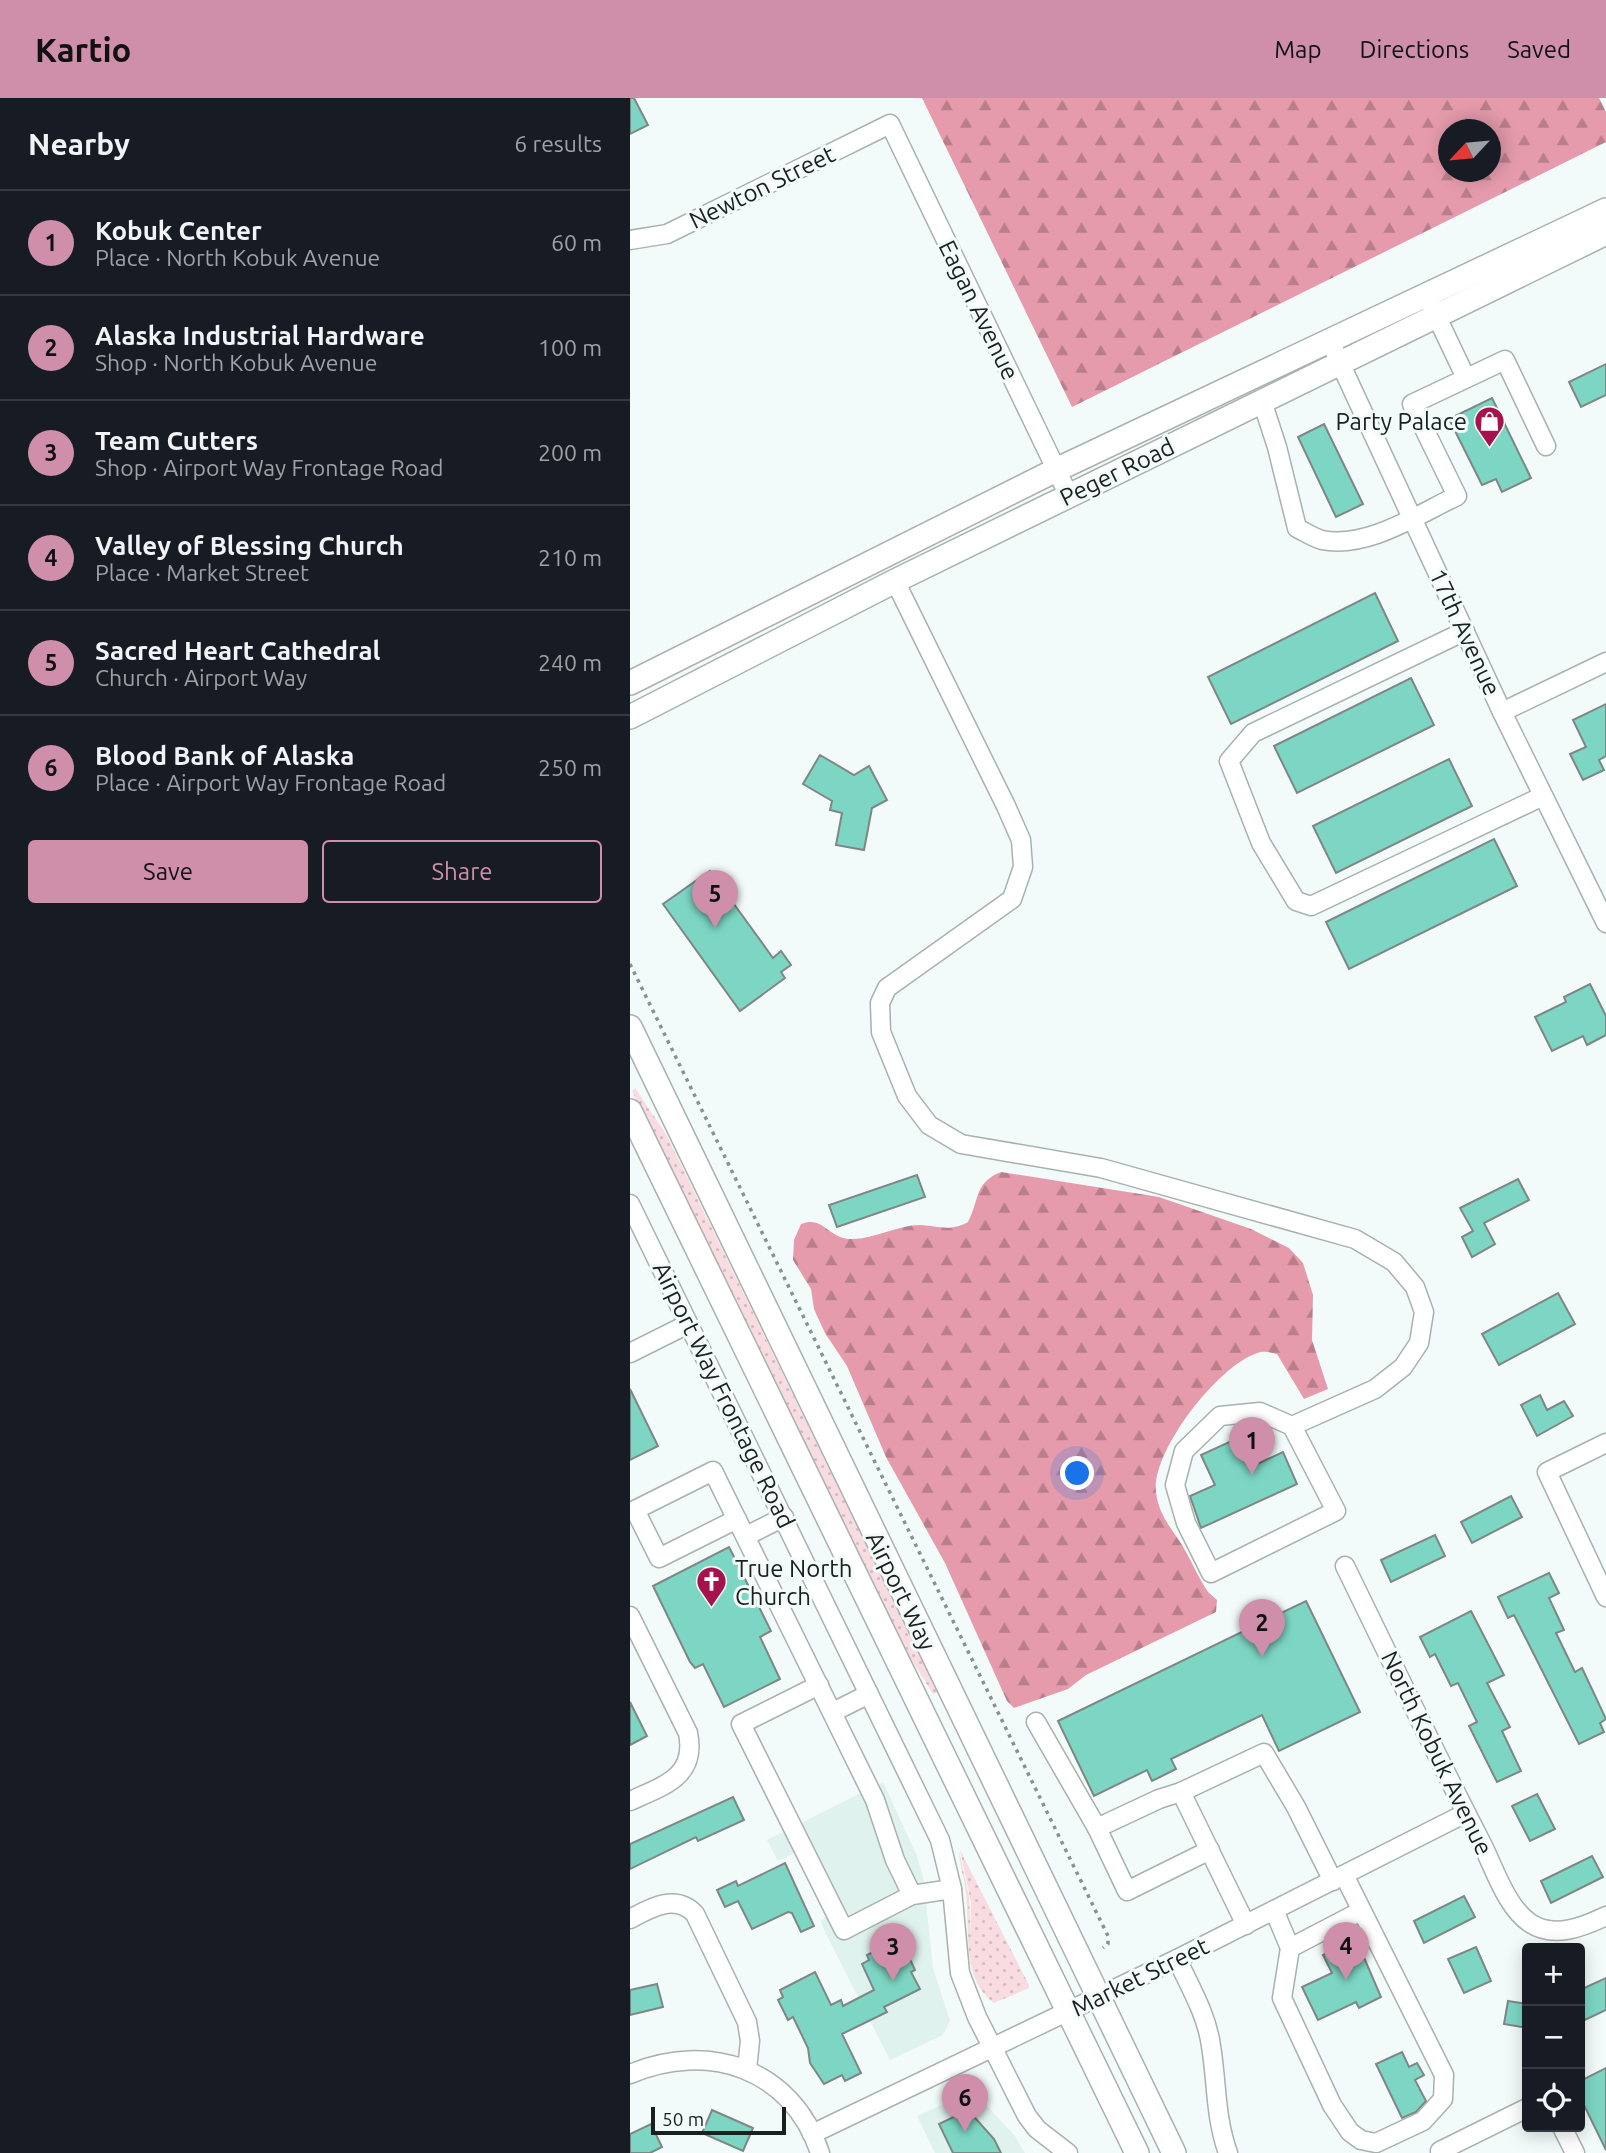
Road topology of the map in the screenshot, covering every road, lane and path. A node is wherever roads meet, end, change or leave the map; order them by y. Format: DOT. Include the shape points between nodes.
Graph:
graph roads {
  1 [pos="890,124"];
  2 [pos="1606,210"];
  3 [pos="1606,233"];
  4 [pos="630,240"];
  5 [pos="1426,294"];
  6 [pos="1436,316"];
  7 [pos="1329,339"];
  8 [pos="1340,363"];
  9 [pos="1466,378"];
  10 [pos="1262,401"];
  11 [pos="1546,446"];
  12 [pos="1056,470"];
  13 [pos="1069,496"];
  14 [pos="1412,517"];
  15 [pos="895,581"];
  16 [pos="1465,631"];
  17 [pos="1606,662"];
  18 [pos="630,683"];
  19 [pos="1502,712"];
  20 [pos="630,717"];
  21 [pos="1544,796"];
  22 [pos="1606,923"];
  23 [pos="630,964"];
  24 [pos="630,1027"];
  25 [pos="630,1111"];
  26 [pos="630,1203"];
  27 [pos="688,1324"];
  28 [pos="630,1353"];
  29 [pos="1292,1426"];
  30 [pos="1606,1443"];
  31 [pos="783,1517"];
  32 [pos="737,1519"];
  33 [pos="746,1536"];
  34 [pos="1345,1566"];
  35 [pos="1606,1597"];
  36 [pos="630,1616"];
  37 [pos="819,1685"];
  38 [pos="869,1694"];
  39 [pos="833,1712"];
  40 [pos="1036,1722"];
  41 [pos="1181,1792"];
  42 [pos="630,1801"];
  43 [pos="1466,1813"];
  44 [pos="1097,1828"];
  45 [pos="1210,1850"];
  46 [pos="1338,1878"];
  47 [pos="952,1889"];
  48 [pos="912,1895"];
  49 [pos="1274,1910"];
  50 [pos="1361,1911"];
  51 [pos="1606,1916"];
  52 [pos="630,1919"];
  53 [pos="1246,1925"];
  54 [pos="1103,1948"];
  55 [pos="1290,1948"];
  56 [pos="1177,1959"];
  57 [pos="1097,1998"];
  58 [pos="1068,2012"];
  59 [pos="992,2048"];
  60 [pos="747,2069"];
  61 [pos="630,2074"];
  62 [pos="1522,2110"];
  63 [pos="1564,2132"];
  64 [pos="812,2134"];
  65 [pos="1439,2152"];
  66 [pos="820,2153"];
  67 [pos="1069,2153"];
  68 [pos="1136,2153"];
  69 [pos="1174,2153"];
  70 [pos="1228,2153"];
  71 [pos="1575,2153"];
  1 -- 4 [label="street, Newton Street" via="667,234"];
  1 -- 12 [label="street, Eagan Avenue"];
  2 -- 5 [label="main road, Peger Road"];
  3 -- 6 [label="main road, Peger Road"];
  5 -- 6 [label="street"];
  5 -- 7 [label="main road, Peger Road"];
  6 -- 8 [label="main road, Peger Road"];
  6 -- 9 [label="street"];
  7 -- 8 [label="street, 17th Avenue"];
  7 -- 12 [label="main road, Peger Road"];
  8 -- 10 [label="main road, Peger Road"];
  8 -- 14 [label="street, 17th Avenue"];
  9 -- 11 [label="street" via="1505,360"];
  9 -- 14 [label="street" via="1412,404 1457,496"];
  10 -- 13 [label="main road, Peger Road"];
  10 -- 14 [label="street" via="1297,528 1321,540 1349,541"];
  12 -- 13 [label="street, Eagan Avenue"];
  12 -- 18 [label="main road, Peger Road"];
  13 -- 15 [label="main road, Peger Road"];
  14 -- 16 [label="street, 17th Avenue"];
  15 -- 20 [label="main road, Peger Road"];
  15 -- 29 [label="street" via="1006,806 1021,840 1023,867 1012,899 887,988 880,1003 881,1032 907,1096 929,1125 961,1144 1101,1168 1355,1239 1394,1262 1415,1287 1424,1312 1419,1343 1403,1367 1375,1389"];
  16 -- 19 [label="street, 17th Avenue"];
  16 -- 21 [label="street" via="1253,733 1230,761 1261,844 1296,901 1311,906"];
  17 -- 19 [label="street"];
  19 -- 21 [label="street, 17th Avenue"];
  21 -- 22 [label="street, 17th Avenue"];
  23 -- 54 [label="path" via="1108,1936"];
  24 -- 57 [label="main road, Airport Way"];
  25 -- 58 [label="main road, Airport Way"];
  26 -- 27 [label="street, Airport Way Frontage Road"];
  27 -- 28 [label="street"];
  27 -- 31 [label="street, Airport Way Frontage Road"];
  29 -- 29 [label="street" via="1336,1511 1211,1573 1186,1523 1175,1485 1184,1451 1220,1416 1260,1412"];
  30 -- 35 [label="street" via="1547,1472"];
  31 -- 33 [label="street"];
  31 -- 38 [label="street, Airport Way Frontage Road"];
  32 -- 32 [label="street" via="713,1471 635,1510 659,1559"];
  32 -- 33 [label="street"];
  33 -- 37 [label="street"];
  34 -- 43 [label="street, North Kobuk Avenue"];
  36 -- 42 [label="street" via="688,1733 689,1762 673,1780"];
  37 -- 39 [label="street"];
  37 -- 48 [label="street" via="741,1724 844,1930"];
  38 -- 39 [label="street"];
  38 -- 47 [label="street, Airport Way Frontage Road" via="940,1840"];
  39 -- 48 [label="street" via="875,1800"];
  40 -- 44 [label="street"];
  41 -- 44 [label="street"];
  41 -- 45 [label="street"];
  41 -- 46 [label="street" via="1264,1753"];
  43 -- 46 [label="street, Market Street"];
  43 -- 51 [label="street, North Kobuk Avenue" via="1519,1913 1542,1929 1569,1930"];
  44 -- 45 [label="street" via="1127,1891"];
  45 -- 53 [label="street"];
  46 -- 49 [label="street, Market Street"];
  46 -- 50 [label="street"];
  47 -- 48 [label="street"];
  47 -- 59 [label="street, Airport Way Frontage Road" via="960,1973"];
  49 -- 53 [label="street, Market Street"];
  49 -- 55 [label="street"];
  50 -- 55 [label="street"];
  50 -- 55 [label="street" via="1444,2074 1443,2099 1435,2110 1397,2136 1376,2143 1361,2140 1332,2105 1282,1998"];
  52 -- 60 [label="street" via="664,1904 681,1905 695,1914 747,2022"];
  53 -- 56 [label="street, Market Street"];
  56 -- 57 [label="street, Market Street"];
  56 -- 70 [label="street" via="1206,2025 1219,2130"];
  57 -- 58 [label="street, Market Street"];
  57 -- 69 [label="main road, Airport Way"];
  58 -- 59 [label="street, Market Street"];
  58 -- 68 [label="main road, Airport Way"];
  59 -- 64 [label="street, Market Street"];
  59 -- 67 [label="street, Airport Way Frontage Road" via="1027,2116"];
  60 -- 61 [label="street" via="708,2059 659,2064"];
  60 -- 64 [label="street" via="788,2100"];
  62 -- 65 [label="street"];
  63 -- 71 [label="street"];
  64 -- 66 [label="street"];
}
